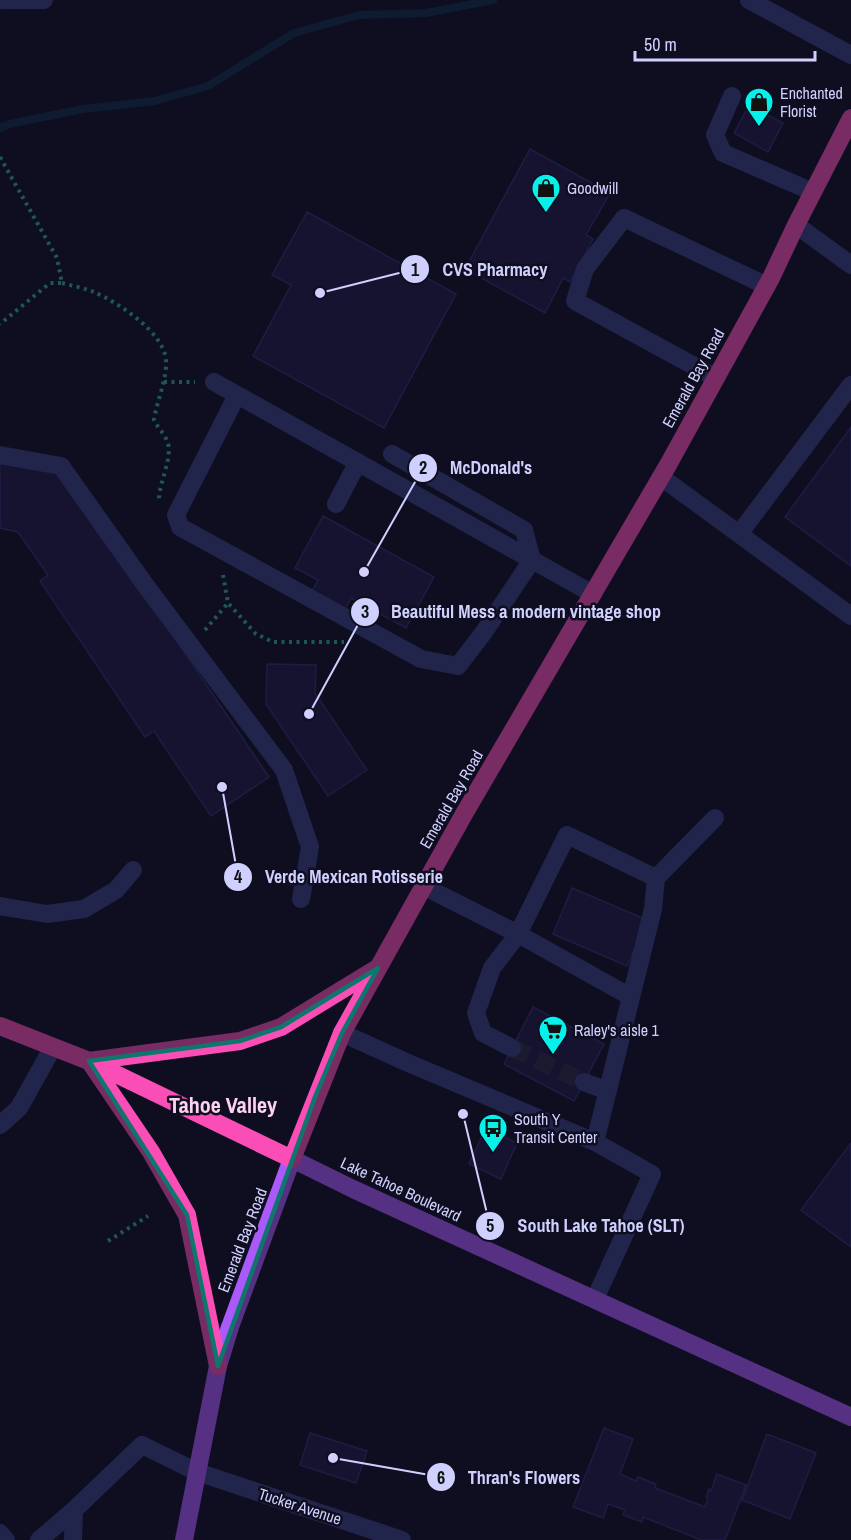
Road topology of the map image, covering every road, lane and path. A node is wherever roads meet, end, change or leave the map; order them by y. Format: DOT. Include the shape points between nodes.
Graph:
graph roads {
  1 [pos="2,0"];
  2 [pos="44,0"];
  3 [pos="750,0"];
  4 [pos="851,55"];
  5 [pos="732,96"];
  6 [pos="851,118"];
  7 [pos="0,157"];
  8 [pos="813,192"];
  9 [pos="796,225"];
  10 [pos="851,265"];
  11 [pos="62,283"];
  12 [pos="767,286"];
  13 [pos="0,324"];
  14 [pos="716,378"];
  15 [pos="163,382"];
  16 [pos="214,382"];
  17 [pos="851,385"];
  18 [pos="237,395"];
  19 [pos="393,454"];
  20 [pos="0,455"];
  21 [pos="358,462"];
  22 [pos="661,477"];
  23 [pos="159,500"];
  24 [pos="336,504"];
  25 [pos="740,534"];
  26 [pos="532,560"];
  27 [pos="218,568"];
  28 [pos="593,594"];
  29 [pos="228,603"];
  30 [pos="851,616"];
  31 [pos="349,642"];
  32 [pos="191,646"];
  33 [pos="715,818"];
  34 [pos="133,870"];
  35 [pos="656,878"];
  36 [pos="423,886"];
  37 [pos="301,899"];
  38 [pos="0,906"];
  39 [pos="518,934"];
  40 [pos="378,968"];
  41 [pos="631,997"];
  42 [pos="0,1026"];
  43 [pos="342,1033"];
  44 [pos="53,1047"];
  45 [pos="512,1048"];
  46 [pos="89,1061"];
  47 [pos="584,1082"];
  48 [pos="608,1092"];
  49 [pos="0,1125"];
  50 [pos="595,1142"];
  51 [pos="292,1159"];
  52 [pos="148,1216"];
  53 [pos="108,1241"];
  54 [pos="595,1299"];
  55 [pos="218,1366"];
  56 [pos="851,1417"];
  57 [pos="197,1472"];
  58 [pos="74,1510"];
  59 [pos="0,1533"];
  60 [pos="6,1540"];
  61 [pos="39,1540"];
  62 [pos="73,1540"];
  63 [pos="184,1540"];
  64 [pos="402,1540"];
  1 -- 2 [label="street"];
  3 -- 4 [label="street"];
  5 -- 8 [label="street" via="715,135 723,153"];
  6 -- 8 [label="highway, Emerald Bay Road"];
  7 -- 11 [label="path" via="57,258"];
  8 -- 9 [label="highway, Emerald Bay Road"];
  9 -- 10 [label="street"];
  9 -- 12 [label="highway, Emerald Bay Road"];
  11 -- 13 [label="path" via="50,283"];
  11 -- 15 [label="path" via="119,305 148,329 162,346 166,359"];
  12 -- 14 [label="highway, Emerald Bay Road"];
  12 -- 14 [label="street" via="624,218 585,269 574,302"];
  14 -- 22 [label="highway, Emerald Bay Road"];
  15 -- 16 [label="path"];
  15 -- 23 [label="path" via="154,420 169,452"];
  16 -- 18 [label="street"];
  17 -- 25 [label="street"];
  18 -- 21 [label="street"];
  18 -- 26 [label="street" via="176,515 180,526 421,659 458,666"];
  19 -- 26 [label="street" via="524,530"];
  20 -- 32 [label="street" via="61,466"];
  21 -- 24 [label="street"];
  21 -- 26 [label="street"];
  22 -- 25 [label="street"];
  22 -- 28 [label="highway, Emerald Bay Road"];
  25 -- 30 [label="street"];
  26 -- 28 [label="street"];
  27 -- 29 [label="path"];
  28 -- 36 [label="highway, Emerald Bay Road"];
  29 -- 31 [label="path" via="255,634 273,642"];
  29 -- 32 [label="path"];
  32 -- 37 [label="street" via="284,770 310,847"];
  33 -- 35 [label="street"];
  34 -- 38 [label="street" via="116,890 84,909 47,915"];
  35 -- 39 [label="street" via="567,835"];
  35 -- 41 [label="street" via="653,909"];
  36 -- 39 [label="street"];
  36 -- 40 [label="highway, Emerald Bay Road"];
  39 -- 41 [label="street"];
  39 -- 45 [label="street" via="492,968 477,1013 483,1033"];
  40 -- 43 [label="highway, Emerald Bay Road"];
  40 -- 46 [label="highway" via="280,1027 240,1041"];
  41 -- 48 [label="street"];
  42 -- 44 [label="highway, Lake Tahoe Boulevard"];
  43 -- 50 [label="street"];
  43 -- 51 [label="highway, Emerald Bay Road"];
  44 -- 46 [label="highway, Lake Tahoe Boulevard"];
  44 -- 49 [label="street" via="18,1108"];
  46 -- 51 [label="highway, Lake Tahoe Boulevard"];
  46 -- 55 [label="highway" via="151,1152 187,1215"];
  47 -- 48 [label="street"];
  48 -- 50 [label="street"];
  50 -- 54 [label="street" via="652,1174"];
  51 -- 54 [label="main road, Lake Tahoe Boulevard"];
  51 -- 55 [label="main road, Emerald Bay Road"];
  52 -- 53 [label="path"];
  54 -- 56 [label="main road, Lake Tahoe Boulevard"];
  55 -- 57 [label="main road, Emerald Bay Road"];
  57 -- 58 [label="street, Tucker Avenue" via="142,1445"];
  57 -- 63 [label="main road, Emerald Bay Road"];
  57 -- 64 [label="street, Tucker Avenue"];
  58 -- 61 [label="street"];
  58 -- 62 [label="street"];
  59 -- 60 [label="street"];
}
